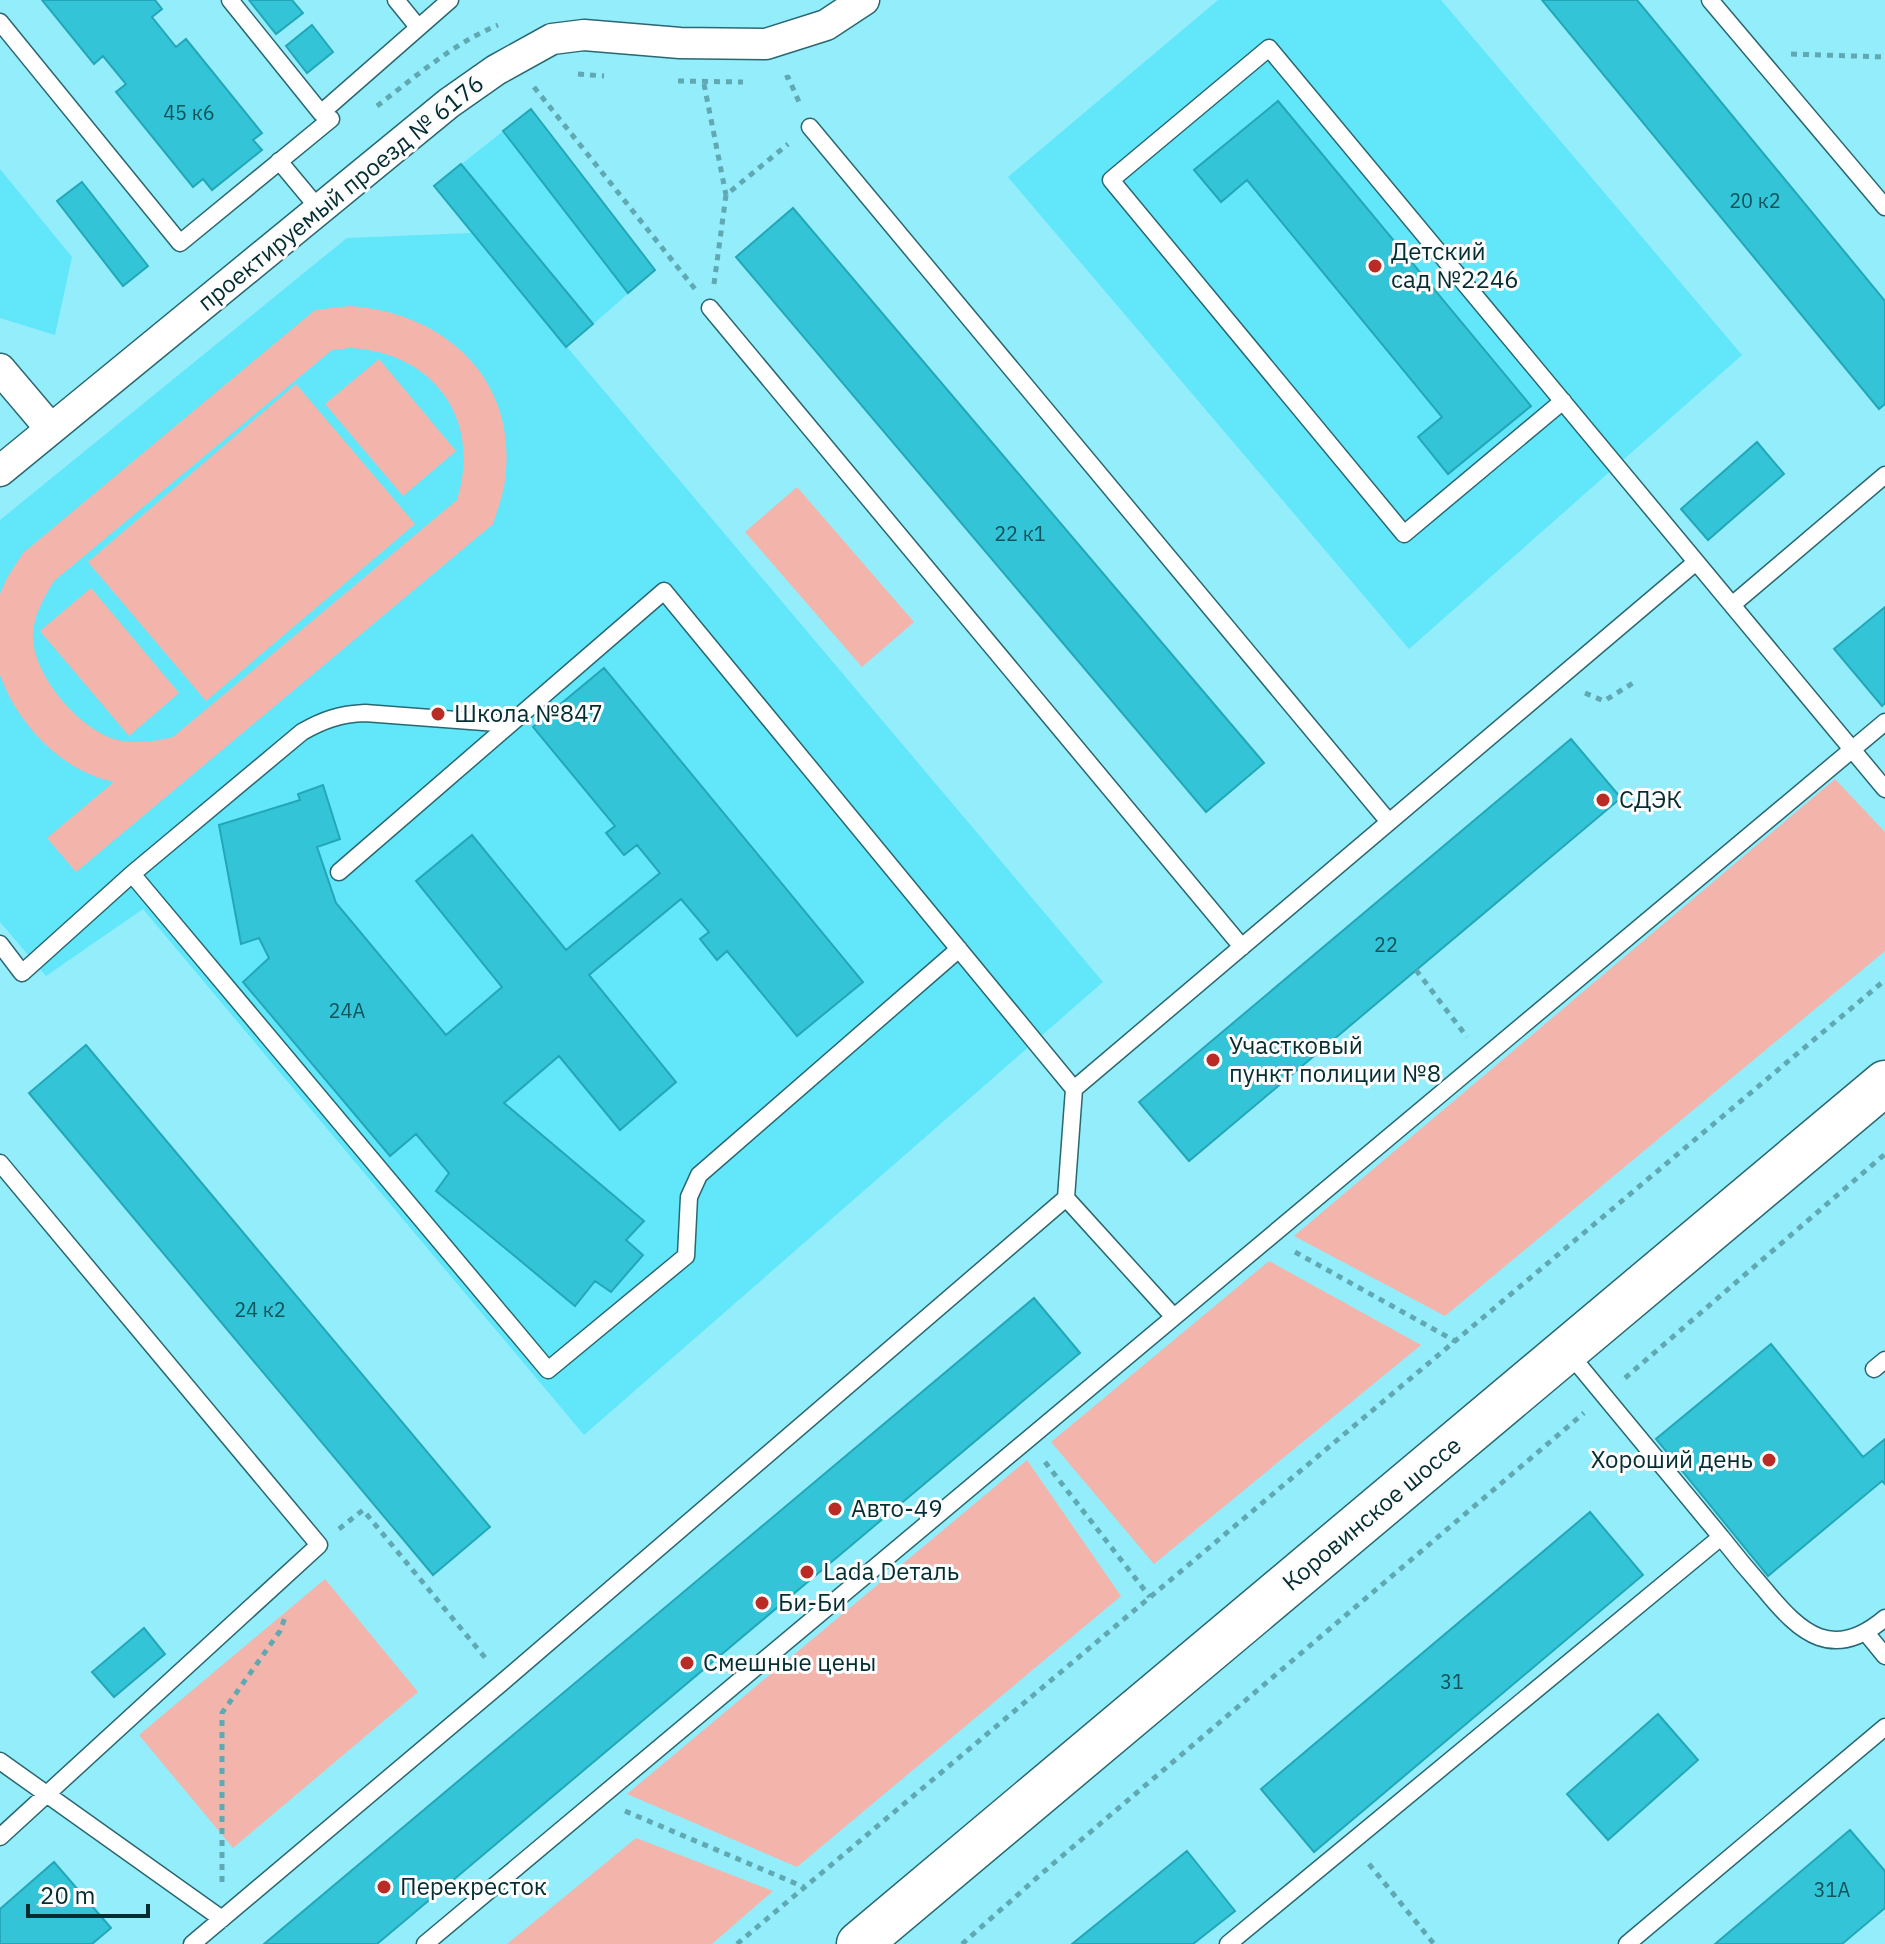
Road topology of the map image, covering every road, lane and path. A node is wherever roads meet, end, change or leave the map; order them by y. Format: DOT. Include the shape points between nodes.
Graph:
graph roads {
  1 [pos="230,0"];
  2 [pos="396,0"];
  3 [pos="450,0"];
  4 [pos="864,0"];
  5 [pos="1710,0"];
  6 [pos="0,22"];
  7 [pos="418,27"];
  8 [pos="1754,52"];
  9 [pos="1885,57"];
  10 [pos="565,74"];
  11 [pos="619,77"];
  12 [pos="788,77"];
  13 [pos="777,79"];
  14 [pos="543,80"];
  15 [pos="676,81"];
  16 [pos="755,82"];
  17 [pos="704,84"];
  18 [pos="321,113"];
  19 [pos="810,127"];
  20 [pos="279,161"];
  21 [pos="726,195"];
  22 [pos="1885,207"];
  23 [pos="319,209"];
  24 [pos="710,308"];
  25 [pos="0,369"];
  26 [pos="1563,401"];
  27 [pos="50,428"];
  28 [pos="0,471"];
  29 [pos="1885,475"];
  30 [pos="1696,562"];
  31 [pos="1732,605"];
  32 [pos="1556,681"];
  33 [pos="1633,683"];
  34 [pos="1885,722"];
  35 [pos="510,724"];
  36 [pos="1851,748"];
  37 [pos="1885,789"];
  38 [pos="1389,822"];
  39 [pos="339,872"];
  40 [pos="132,874"];
  41 [pos="0,944"];
  42 [pos="1242,947"];
  43 [pos="959,949"];
  44 [pos="1416,970"];
  45 [pos="1885,980"];
  46 [pos="1482,1057"];
  47 [pos="1885,1083"];
  48 [pos="1074,1089"];
  49 [pos="1885,1154"];
  50 [pos="0,1163"];
  51 [pos="1066,1198"];
  52 [pos="1267,1237"];
  53 [pos="1173,1316"];
  54 [pos="1455,1341"];
  55 [pos="1567,1351"];
  56 [pos="1604,1396"];
  57 [pos="1027,1439"];
  58 [pos="1721,1537"];
  59 [pos="319,1545"];
  60 [pos="305,1559"];
  61 [pos="1150,1597"];
  62 [pos="1885,1618"];
  63 [pos="1867,1634"];
  64 [pos="1885,1656"];
  65 [pos="505,1680"];
  66 [pos="1885,1727"];
  67 [pos="0,1761"];
  68 [pos="47,1794"];
  69 [pos="597,1800"];
  70 [pos="0,1837"];
  71 [pos="1352,1842"];
  72 [pos="804,1887"];
  73 [pos="222,1919"];
  74 [pos="192,1944"];
  75 [pos="425,1944"];
  76 [pos="737,1944"];
  77 [pos="859,1944"];
  78 [pos="962,1944"];
  79 [pos="1228,1944"];
  80 [pos="1434,1944"];
  81 [pos="1627,1944"];
  1 -- 18 [label="lane"];
  2 -- 7 [label="lane"];
  3 -- 7 [label="lane"];
  4 -- 23 [label="street, проектируемый проезд № 6176" via="826,25 766,44 584,35 552,39 459,95"];
  5 -- 8 [label="lane"];
  6 -- 20 [label="lane" via="180,243"];
  7 -- 18 [label="lane"];
  8 -- 9 [label="path"];
  8 -- 22 [label="lane"];
  10 -- 11 [label="path"];
  12 -- 13 [label="path"];
  14 -- 24 [label="path" via="532,84"];
  15 -- 17 [label="path"];
  16 -- 17 [label="path"];
  17 -- 21 [label="path"];
  18 -- 20 [label="lane" via="331,119"];
  19 -- 21 [label="path"];
  19 -- 38 [label="lane"];
  20 -- 23 [label="lane"];
  21 -- 24 [label="path"];
  23 -- 27 [label="street, проектируемый проезд № 6176"];
  24 -- 42 [label="lane"];
  25 -- 27 [label="street"];
  26 -- 26 [label="lane" via="1269,48 1111,180 1404,534"];
  26 -- 30 [label="lane"];
  27 -- 28 [label="street, проектируемый проезд № 6176"];
  29 -- 31 [label="lane"];
  30 -- 31 [label="lane"];
  30 -- 32 [label="lane"];
  31 -- 36 [label="lane"];
  32 -- 33 [label="path" via="1604,701"];
  32 -- 38 [label="lane"];
  34 -- 36 [label="lane"];
  35 -- 39 [label="lane"];
  35 -- 40 [label="lane" via="365,713 323,720"];
  35 -- 43 [label="lane" via="664,591"];
  36 -- 37 [label="lane"];
  36 -- 46 [label="lane"];
  38 -- 42 [label="lane"];
  40 -- 41 [label="lane" via="22,973"];
  40 -- 43 [label="lane" via="548,1370 686,1256 689,1197 699,1175"];
  42 -- 48 [label="lane"];
  43 -- 48 [label="lane"];
  44 -- 46 [label="path"];
  45 -- 54 [label="path"];
  46 -- 52 [label="lane"];
  47 -- 55 [label="main road, Коровинское шоссе"];
  48 -- 51 [label="lane"];
  49 -- 56 [label="path"];
  50 -- 59 [label="lane"];
  51 -- 53 [label="lane"];
  51 -- 65 [label="lane"];
  52 -- 53 [label="lane"];
  52 -- 54 [label="path"];
  53 -- 57 [label="lane"];
  54 -- 61 [label="path"];
  55 -- 56 [label="lane"];
  55 -- 77 [label="main road, Коровинское шоссе"];
  56 -- 58 [label="lane"];
  56 -- 78 [label="path"];
  57 -- 61 [label="path"];
  57 -- 69 [label="lane"];
  58 -- 63 [label="lane" via="1791,1622 1815,1637 1844,1640"];
  58 -- 71 [label="lane"];
  59 -- 60 [label="lane"];
  59 -- 65 [label="path" via="363,1510"];
  60 -- 68 [label="lane"];
  60 -- 73 [label="path" via="280,1631 222,1713"];
  61 -- 72 [label="path"];
  62 -- 63 [label="lane"];
  63 -- 64 [label="lane"];
  65 -- 73 [label="lane"];
  66 -- 81 [label="lane"];
  67 -- 68 [label="lane"];
  68 -- 70 [label="lane"];
  68 -- 73 [label="lane"];
  69 -- 72 [label="path"];
  69 -- 75 [label="lane"];
  71 -- 79 [label="lane"];
  71 -- 80 [label="path"];
  72 -- 76 [label="path"];
  73 -- 74 [label="lane"];
}
